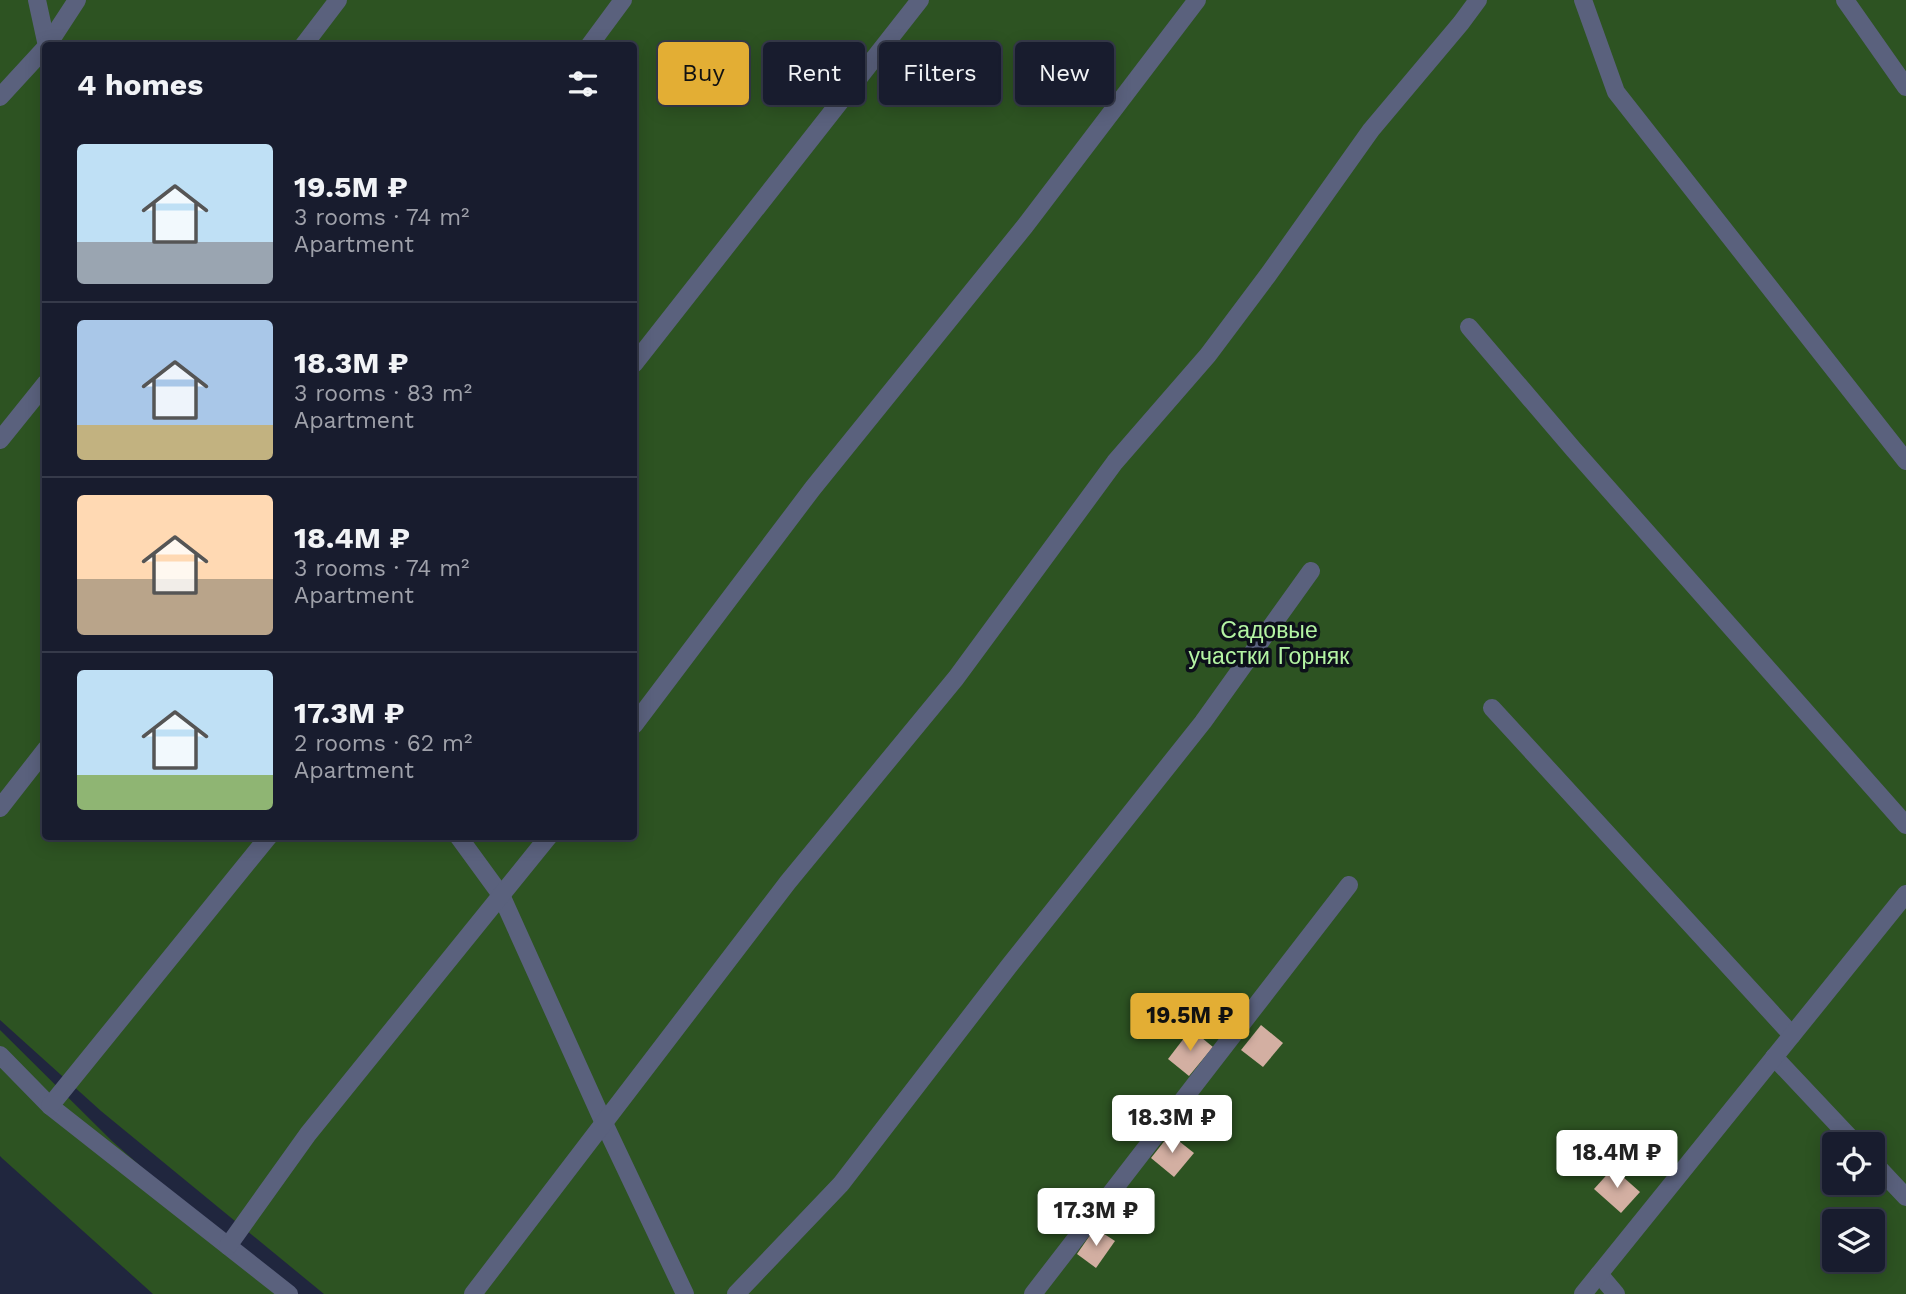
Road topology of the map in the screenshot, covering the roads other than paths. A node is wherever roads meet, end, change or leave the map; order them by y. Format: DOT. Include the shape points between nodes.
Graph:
graph roads {
  1 [pos="37,0"];
  2 [pos="77,0"];
  3 [pos="338,0"];
  4 [pos="623,0"];
  5 [pos="920,0"];
  6 [pos="1197,0"];
  7 [pos="1478,0"];
  8 [pos="1583,0"];
  9 [pos="1845,0"];
  10 [pos="45,42"];
  11 [pos="49,42"];
  12 [pos="306,42"];
  13 [pos="592,42"];
  14 [pos="42,50"];
  15 [pos="1906,87"];
  16 [pos="0,97"];
  17 [pos="1469,327"];
  18 [pos="637,360"];
  19 [pos="42,388"];
  20 [pos="0,440"];
  21 [pos="1906,461"];
  22 [pos="1311,571"];
  23 [pos="1492,708"];
  24 [pos="637,721"];
  25 [pos="42,754"];
  26 [pos="0,808"];
  27 [pos="1906,825"];
  28 [pos="266,840"];
  29 [pos="461,840"];
  30 [pos="546,840"];
  31 [pos="1349,885"];
  32 [pos="1906,894"];
  33 [pos="501,895"];
  34 [pos="1792,1035"];
  35 [pos="0,1055"];
  36 [pos="1774,1057"];
  37 [pos="50,1106"];
  38 [pos="603,1121"];
  39 [pos="1845,1132"];
  40 [pos="1885,1175"];
  41 [pos="1906,1197"];
  42 [pos="228,1247"];
  43 [pos="1599,1274"];
  44 [pos="289,1294"];
  45 [pos="473,1294"];
  46 [pos="685,1294"];
  47 [pos="736,1294"];
  48 [pos="1033,1294"];
  49 [pos="1583,1294"];
  50 [pos="1616,1294"];
  1 -- 10 [label="lane"];
  2 -- 11 [label="lane"];
  3 -- 12 [label="lane"];
  4 -- 13 [label="lane"];
  5 -- 18 [label="lane"];
  6 -- 24 [label="lane" via="1025,226 813,488"];
  7 -- 38 [label="lane" via="1371,130 1208,355 1115,462 956,678 788,882"];
  8 -- 21 [label="lane" via="1616,92"];
  9 -- 15 [label="lane"];
  14 -- 16 [label="lane"];
  17 -- 27 [label="lane"];
  19 -- 20 [label="lane"];
  22 -- 47 [label="lane" via="1203,722 841,1184"];
  23 -- 34 [label="lane"];
  25 -- 26 [label="lane"];
  28 -- 37 [label="lane"];
  29 -- 33 [label="lane"];
  30 -- 33 [label="lane"];
  31 -- 48 [label="lane"];
  32 -- 34 [label="lane"];
  33 -- 38 [label="lane"];
  33 -- 42 [label="lane" via="308,1134"];
  34 -- 36 [label="lane"];
  35 -- 37 [label="lane"];
  36 -- 39 [label="lane"];
  36 -- 43 [label="lane"];
  37 -- 42 [label="lane"];
  38 -- 45 [label="lane"];
  38 -- 46 [label="lane"];
  40 -- 41 [label="lane"];
  42 -- 44 [label="lane"];
  43 -- 49 [label="lane"];
  43 -- 50 [label="lane"];
}
